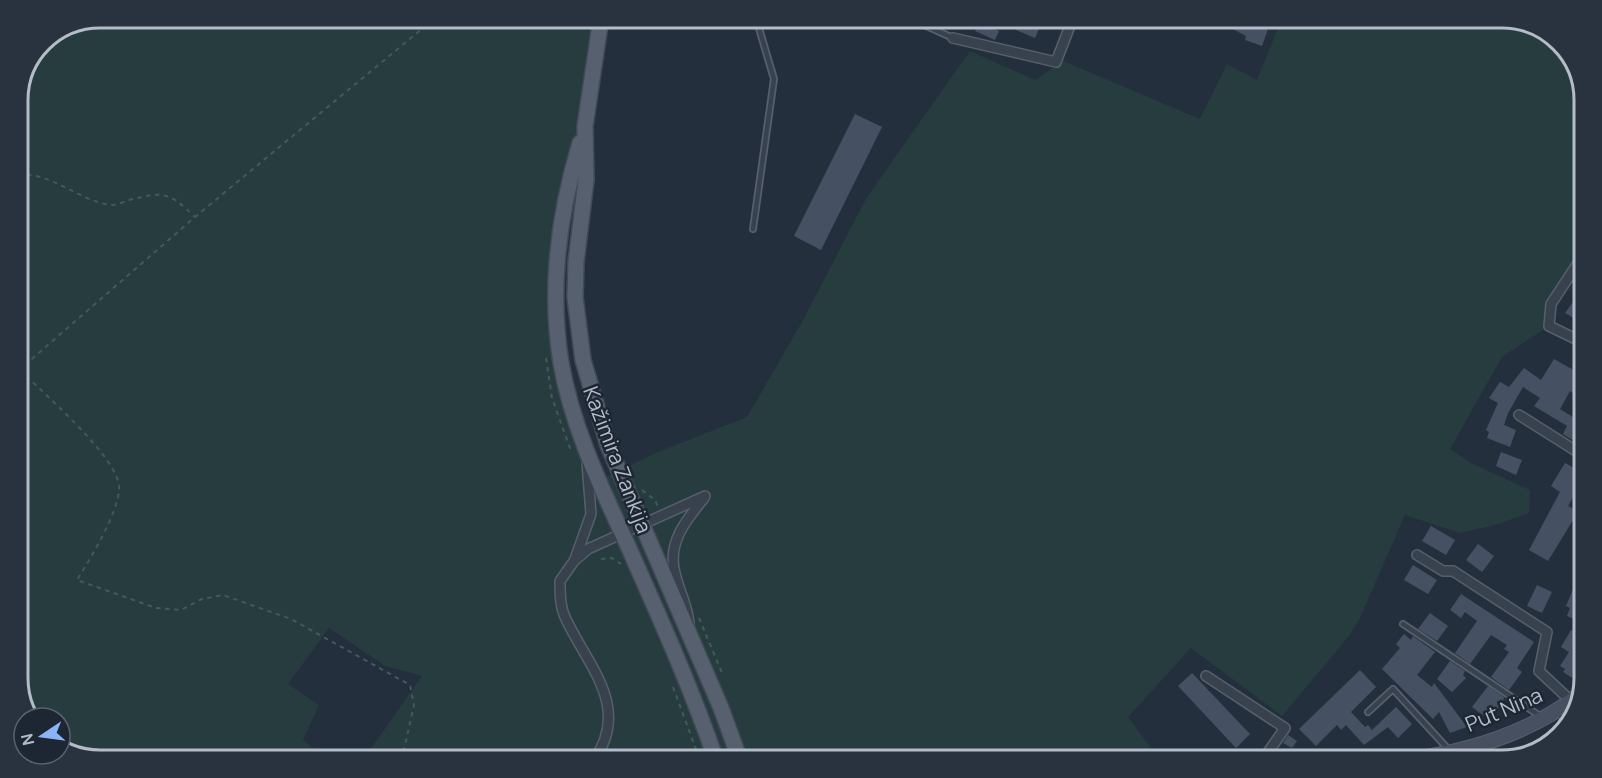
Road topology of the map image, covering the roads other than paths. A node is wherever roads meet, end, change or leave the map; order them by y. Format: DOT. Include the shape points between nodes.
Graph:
graph roads {
  1 [pos="600,28"];
  2 [pos="759,28"];
  3 [pos="931,28"];
  4 [pos="1069,28"];
  5 [pos="953,38"];
  6 [pos="585,126"];
  7 [pos="753,229"];
  8 [pos="1573,270"];
  9 [pos="1573,338"];
  10 [pos="1519,415"];
  11 [pos="1574,449"];
  12 [pos="588,454"];
  13 [pos="642,524"];
  14 [pos="622,533"];
  15 [pos="1417,555"];
  16 [pos="574,561"];
  17 [pos="1403,624"];
  18 [pos="690,635"];
  19 [pos="1206,676"];
  20 [pos="1571,695"];
  21 [pos="1568,703"];
  22 [pos="1558,710"];
  23 [pos="1368,712"];
  24 [pos="1563,715"];
  25 [pos="1543,718"];
  26 [pos="601,750"];
  27 [pos="712,750"];
  28 [pos="736,750"];
  29 [pos="1270,750"];
  30 [pos="1448,750"];
  31 [pos="1460,750"];
  1 -- 6 [label="main road, Kažimira Zankija"];
  2 -- 7 [label="lane" via="774,79"];
  3 -- 5 [label="lane"];
  4 -- 5 [label="street" via="1056,62"];
  6 -- 12 [label="main road, Kažimira Zankija" via="562,216 556,298 561,364"];
  6 -- 13 [label="main road, Kažimira Zankija" via="586,180 576,262 578,329 600,423"];
  8 -- 9 [label="street" via="1551,304 1549,326"];
  10 -- 11 [label="street"];
  12 -- 14 [label="main road, Kažimira Zankija"];
  12 -- 16 [label="street" via="591,514"];
  13 -- 14 [label="street"];
  13 -- 18 [label="main road, Kažimira Zankija"];
  13 -- 18 [label="street" via="705,496 684,521 673,554 674,571 687,604"];
  14 -- 16 [label="street" via="588,549"];
  14 -- 27 [label="main road, Kažimira Zankija"];
  15 -- 20 [label="street" via="1443,571 1453,571 1547,632 1539,671"];
  16 -- 26 [label="street" via="560,581 560,599 564,616 606,692 608,712"];
  17 -- 25 [label="lane"];
  18 -- 28 [label="main road, Kažimira Zankija"];
  19 -- 29 [label="street" via="1285,728"];
  21 -- 22 [label="main road, Put Nina"];
  22 -- 24 [label="street"];
  22 -- 25 [label="main road, Put Nina"];
  23 -- 30 [label="lane" via="1393,689"];
  25 -- 31 [label="main road, Put Nina"];
}
